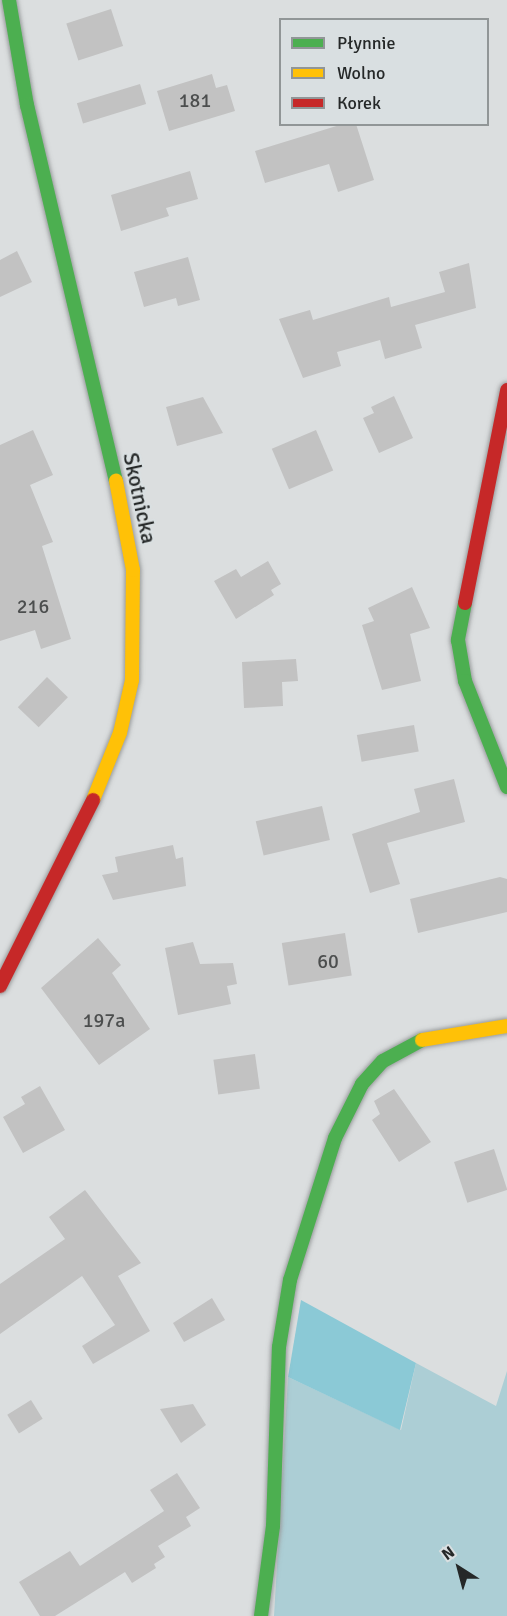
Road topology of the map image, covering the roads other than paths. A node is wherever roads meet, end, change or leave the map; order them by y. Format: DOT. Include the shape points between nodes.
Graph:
graph roads {
  1 [pos="9,0"];
  2 [pos="507,390"];
  3 [pos="507,787"];
  4 [pos="0,986"];
  5 [pos="507,1026"];
  6 [pos="261,1616"];
  1 -- 4 [label="street, Skotnicka" via="27,105 123,512 133,570 134,628 132,680 120,733 94,798"];
  2 -- 3 [label="street" via="458,640 465,681"];
  5 -- 6 [label="street" via="412,1042 362,1083 335,1138 290,1280 279,1347 273,1526"];
}
